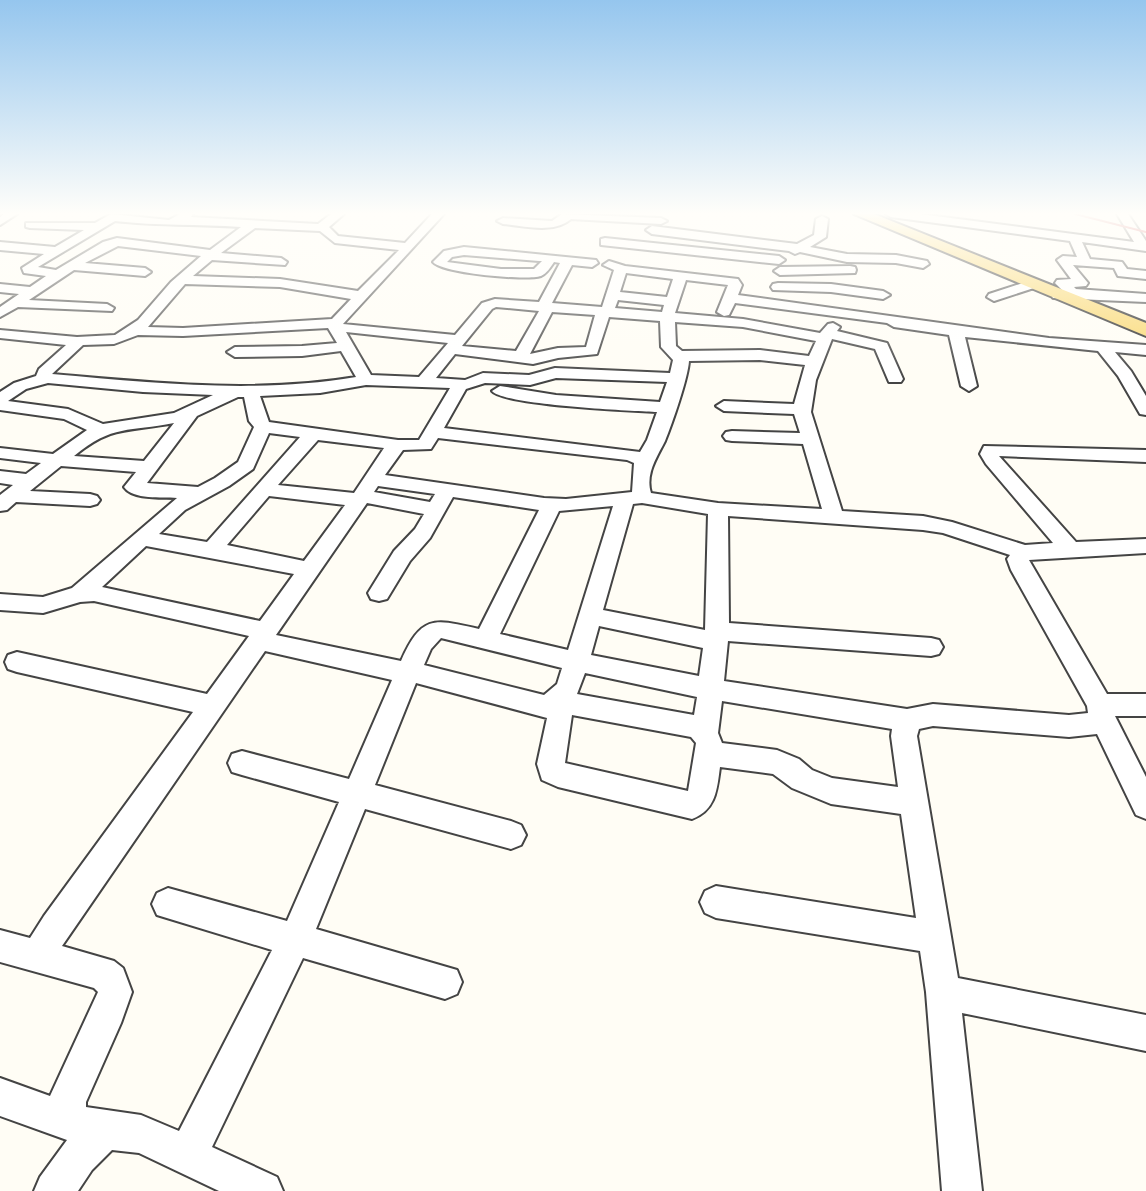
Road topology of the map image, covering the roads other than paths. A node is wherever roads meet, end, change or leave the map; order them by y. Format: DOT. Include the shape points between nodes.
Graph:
graph roads {
  1 [pos="621,269"];
  2 [pos="29,270"];
  3 [pos="66,270"];
  4 [pos="116,270"];
  5 [pos="194,270"];
  6 [pos="392,270"];
  7 [pos="484,270"];
  8 [pos="543,270"];
  9 [pos="555,270"];
  10 [pos="627,270"];
  11 [pos="779,270"];
  12 [pos="833,270"];
  13 [pos="997,270"];
  14 [pos="1070,270"];
  15 [pos="1121,270"];
  16 [pos="145,272"];
  17 [pos="860,272"];
  18 [pos="512,273"];
  19 [pos="58,274"];
  20 [pos="681,275"];
  21 [pos="1146,275"];
  22 [pos="182,280"];
  23 [pos="1032,284"];
  24 [pos="0,288"];
  25 [pos="778,290"];
  26 [pos="34,291"];
  27 [pos="732,292"];
  28 [pos="261,295"];
  29 [pos="613,295"];
  30 [pos="883,295"];
  31 [pos="1060,295"];
  32 [pos="994,297"];
  33 [pos="1146,298"];
  34 [pos="358,299"];
  35 [pos="495,303"];
  36 [pos="6,307"];
  37 [pos="545,307"];
  38 [pos="898,307"];
  39 [pos="107,308"];
  40 [pos="669,310"];
  41 [pos="605,312"];
  42 [pos="720,321"];
  43 [pos="404,324"];
  44 [pos="336,325"];
  45 [pos="1146,330"];
  46 [pos="133,331"];
  47 [pos="956,331"];
  48 [pos="3,337"];
  49 [pos="752,337"];
  50 [pos="77,341"];
  51 [pos="458,341"];
  52 [pos="824,342"];
  53 [pos="346,346"];
  54 [pos="1103,347"];
  55 [pos="1146,350"];
  56 [pos="235,352"];
  57 [pos="582,353"];
  58 [pos="679,356"];
  59 [pos="514,357"];
  60 [pos="582,374"];
  61 [pos="47,378"];
  62 [pos="676,378"];
  63 [pos="895,379"];
  64 [pos="366,380"];
  65 [pos="70,381"];
  66 [pos="425,381"];
  67 [pos="464,384"];
  68 [pos="969,386"];
  69 [pos="244,391"];
  70 [pos="0,399"];
  71 [pos="0,405"];
  72 [pos="724,406"];
  73 [pos="666,408"];
  74 [pos="802,409"];
  75 [pos="36,410"];
  76 [pos="1146,410"];
  77 [pos="191,413"];
  78 [pos="263,428"];
  79 [pos="100,429"];
  80 [pos="435,432"];
  81 [pos="312,435"];
  82 [pos="732,436"];
  83 [pos="810,439"];
  84 [pos="0,440"];
  85 [pos="398,445"];
  86 [pos="0,453"];
  87 [pos="64,455"];
  88 [pos="1146,456"];
  89 [pos="644,459"];
  90 [pos="148,467"];
  91 [pos="264,489"];
  92 [pos="11,490"];
  93 [pos="447,490"];
  94 [pos="364,492"];
  95 [pos="201,493"];
  96 [pos="634,498"];
  97 [pos="90,500"];
  98 [pos="552,504"];
  99 [pos="718,509"];
  100 [pos="436,510"];
  101 [pos="834,517"];
  102 [pos="142,538"];
  103 [pos="1146,546"];
  104 [pos="1071,550"];
  105 [pos="220,551"];
  106 [pos="1024,552"];
  107 [pos="309,570"];
  108 [pos="379,593"];
  109 [pos="80,594"];
  110 [pos="0,602"];
  111 [pos="590,616"];
  112 [pos="263,636"];
  113 [pos="716,636"];
  114 [pos="486,639"];
  115 [pos="931,647"];
  116 [pos="17,662"];
  117 [pos="577,662"];
  118 [pos="407,675"];
  119 [pos="710,689"];
  120 [pos="550,704"];
  121 [pos="1146,705"];
  122 [pos="214,706"];
  123 [pos="1101,711"];
  124 [pos="907,720"];
  125 [pos="706,743"];
  126 [pos="242,763"];
  127 [pos="357,795"];
  128 [pos="914,802"];
  129 [pos="1146,806"];
  130 [pos="511,835"];
  131 [pos="716,902"];
  132 [pos="168,904"];
  133 [pos="936,937"];
  134 [pos="296,940"];
  135 [pos="0,946"];
  136 [pos="46,959"];
  137 [pos="445,982"];
  138 [pos="943,992"];
  139 [pos="1146,1033"];
  140 [pos="0,1097"];
  141 [pos="91,1127"];
  142 [pos="188,1154"];
  143 [pos="54,1191"];
  144 [pos="263,1191"];
  145 [pos="962,1191"];
  1 -- 29 [label="street"];
  2 -- 19 [label="street"];
  3 -- 19 [label="street"];
  4 -- 16 [label="street"];
  5 -- 22 [label="street"];
  6 -- 34 [label="street"];
  7 -- 18 [label="street"];
  8 -- 18 [label="street"];
  9 -- 37 [label="street"];
  10 -- 20 [label="street"];
  11 -- 25 [label="street"];
  12 -- 17 [label="street"];
  13 -- 23 [label="main road"];
  14 -- 31 [label="street" via="1081,283 1062,283 1071,292"];
  15 -- 21 [label="street"];
  18 -- 35 [label="street" via="492,293"];
  19 -- 26 [label="street"];
  20 -- 27 [label="street" via="730,281 735,283"];
  20 -- 40 [label="street"];
  22 -- 34 [label="street" via="280,283"];
  22 -- 46 [label="street"];
  23 -- 31 [label="main road"];
  23 -- 32 [label="street"];
  24 -- 26 [label="street"];
  25 -- 27 [label="street"];
  25 -- 30 [label="street" via="831,288"];
  25 -- 38 [label="street"];
  26 -- 36 [label="street"];
  27 -- 42 [label="street"];
  27 -- 47 [label="street"];
  28 -- 34 [label="street" via="306,300"];
  29 -- 40 [label="street"];
  29 -- 41 [label="street"];
  31 -- 33 [label="street"];
  31 -- 45 [label="main road"];
  34 -- 44 [label="street"];
  35 -- 37 [label="street"];
  35 -- 51 [label="street" via="487,306"];
  36 -- 39 [label="street"];
  37 -- 41 [label="street"];
  37 -- 59 [label="street" via="522,354"];
  40 -- 41 [label="street"];
  40 -- 42 [label="street"];
  40 -- 58 [label="street" via="669,347"];
  41 -- 57 [label="street" via="594,348"];
  42 -- 52 [label="street" via="759,325"];
  43 -- 51 [label="street"];
  44 -- 46 [label="street"];
  44 -- 51 [label="street"];
  44 -- 53 [label="street"];
  46 -- 50 [label="street" via="120,339"];
  47 -- 54 [label="street"];
  47 -- 68 [label="street"];
  48 -- 50 [label="street"];
  49 -- 52 [label="street"];
  50 -- 61 [label="street" via="45,372"];
  51 -- 59 [label="street"];
  51 -- 66 [label="street"];
  52 -- 58 [label="street" via="760,355"];
  52 -- 63 [label="street" via="872,342 882,346"];
  52 -- 74 [label="street"];
  53 -- 56 [label="street"];
  53 -- 64 [label="street"];
  54 -- 55 [label="street"];
  54 -- 76 [label="street"];
  57 -- 59 [label="street" via="533,359"];
  57 -- 60 [label="street"];
  58 -- 62 [label="street"];
  60 -- 62 [label="street"];
  60 -- 67 [label="street" via="548,374 523,381 483,378"];
  61 -- 65 [label="street"];
  61 -- 70 [label="street" via="20,386"];
  62 -- 73 [label="street"];
  64 -- 66 [label="street"];
  64 -- 69 [label="street" via="320,388"];
  65 -- 69 [label="street"];
  65 -- 75 [label="street"];
  66 -- 67 [label="street"];
  67 -- 73 [label="street" via="556,400"];
  67 -- 80 [label="street"];
  69 -- 77 [label="street" via="224,394"];
  69 -- 78 [label="street"];
  71 -- 75 [label="street"];
  72 -- 74 [label="street"];
  73 -- 89 [label="street" via="656,440"];
  74 -- 83 [label="street"];
  75 -- 79 [label="street" via="76,416"];
  77 -- 79 [label="street"];
  77 -- 90 [label="street"];
  78 -- 81 [label="street"];
  78 -- 95 [label="street" via="246,465"];
  79 -- 87 [label="street"];
  80 -- 85 [label="street" via="425,445"];
  80 -- 89 [label="street" via="614,452"];
  81 -- 85 [label="street"];
  81 -- 91 [label="street"];
  82 -- 83 [label="street"];
  83 -- 101 [label="street"];
  84 -- 87 [label="street"];
  85 -- 94 [label="street"];
  86 -- 87 [label="street"];
  87 -- 90 [label="street"];
  87 -- 92 [label="street"];
  88 -- 104 [label="street" via="990,450 993,460"];
  89 -- 96 [label="street" via="640,488"];
  90 -- 95 [label="street" via="134,487"];
  91 -- 94 [label="street"];
  91 -- 105 [label="street" via="218,540 216,546"];
  92 -- 97 [label="street"];
  93 -- 94 [label="street"];
  93 -- 98 [label="street"];
  93 -- 100 [label="street"];
  94 -- 100 [label="street"];
  94 -- 107 [label="street"];
  95 -- 102 [label="street" via="178,505"];
  96 -- 98 [label="street"];
  96 -- 99 [label="street"];
  96 -- 111 [label="street"];
  98 -- 114 [label="street"];
  99 -- 101 [label="street"];
  99 -- 113 [label="street"];
  100 -- 108 [label="street"];
  101 -- 106 [label="street" via="924,523"];
  102 -- 105 [label="street"];
  102 -- 109 [label="street"];
  103 -- 104 [label="street"];
  104 -- 106 [label="street"];
  105 -- 107 [label="street"];
  106 -- 123 [label="street" via="1018,559 1022,570"];
  107 -- 112 [label="street"];
  109 -- 110 [label="street" via="43,604"];
  109 -- 112 [label="street" via="110,596"];
  111 -- 113 [label="street"];
  111 -- 117 [label="street"];
  112 -- 118 [label="street"];
  112 -- 122 [label="street"];
  113 -- 115 [label="street"];
  113 -- 119 [label="street"];
  114 -- 117 [label="street"];
  114 -- 118 [label="street" via="432,630"];
  116 -- 122 [label="street"];
  117 -- 119 [label="street"];
  117 -- 120 [label="street" via="564,694"];
  118 -- 120 [label="street"];
  118 -- 127 [label="street"];
  119 -- 124 [label="street"];
  119 -- 125 [label="street"];
  120 -- 125 [label="street" via="687,724 698,727"];
  120 -- 125 [label="street" via="560,718 551,764 552,771 558,774 692,806 703,790"];
  121 -- 123 [label="street"];
  122 -- 136 [label="street" via="55,927 44,947"];
  123 -- 124 [label="street" via="1091,725 933,715"];
  123 -- 129 [label="street"];
  124 -- 128 [label="street" via="904,736"];
  125 -- 128 [label="street" via="777,762 802,779 831,791"];
  126 -- 127 [label="street"];
  127 -- 130 [label="street"];
  127 -- 134 [label="street"];
  128 -- 133 [label="street"];
  131 -- 133 [label="street"];
  132 -- 134 [label="street"];
  133 -- 138 [label="street"];
  134 -- 137 [label="street"];
  134 -- 142 [label="street"];
  135 -- 136 [label="street"];
  136 -- 141 [label="street" via="102,973 111,980 115,992 68,1101 67,1115"];
  138 -- 139 [label="street"];
  138 -- 145 [label="street"];
  140 -- 141 [label="street"];
  141 -- 142 [label="street" via="141,1134"];
  141 -- 143 [label="street" via="78,1156"];
  142 -- 144 [label="street"];
}
